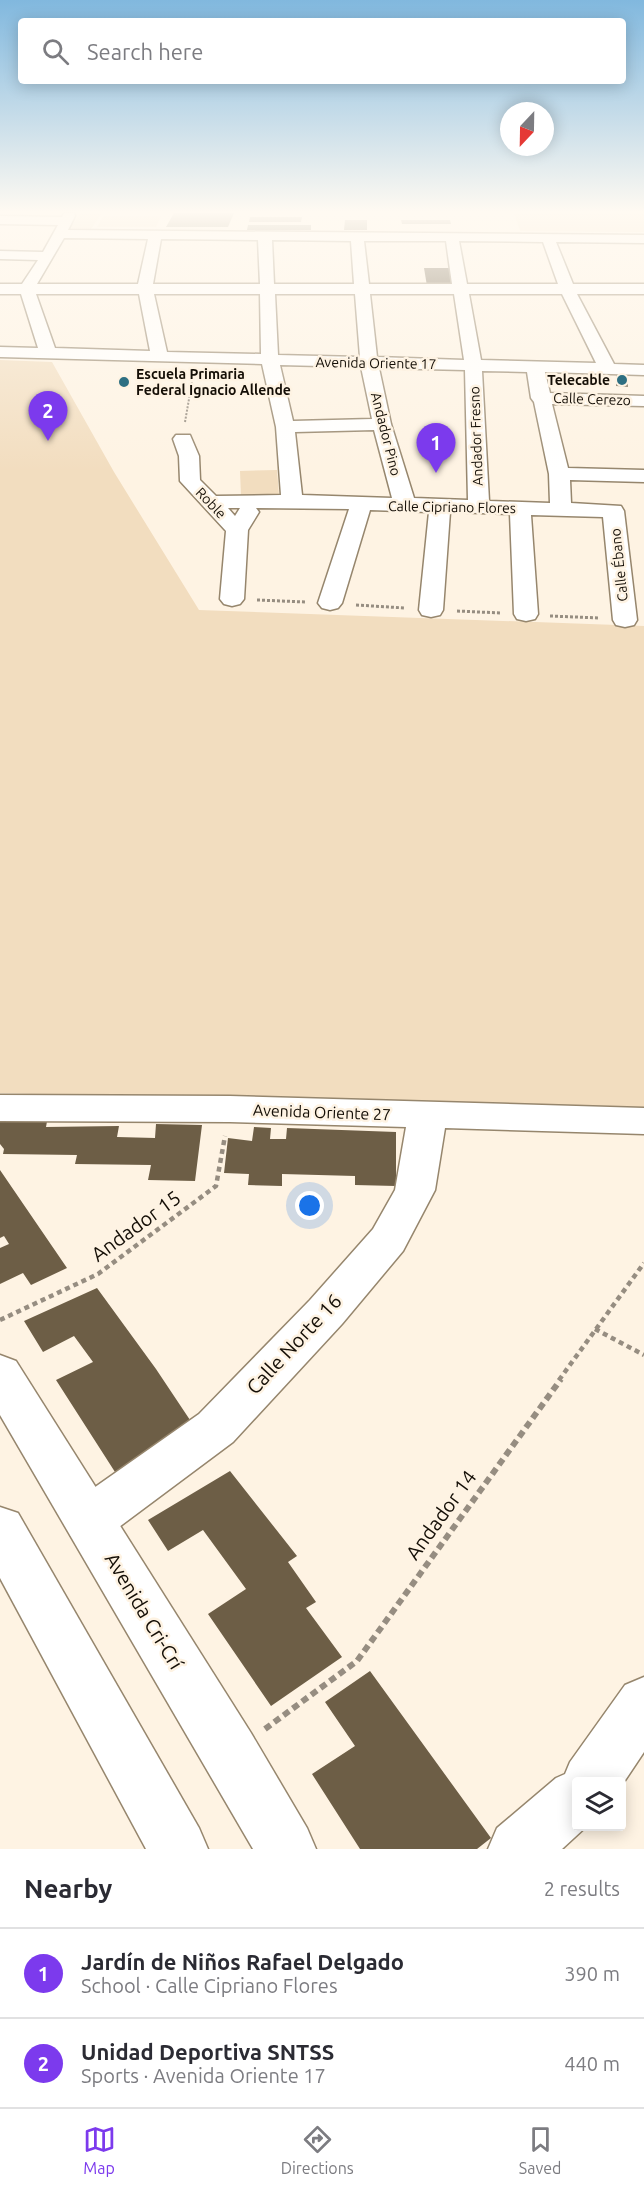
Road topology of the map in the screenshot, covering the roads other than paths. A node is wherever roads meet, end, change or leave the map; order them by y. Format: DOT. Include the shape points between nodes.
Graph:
graph roads {
  1 [pos="31,299"];
  2 [pos="147,299"];
  3 [pos="267,299"];
  4 [pos="364,299"];
  5 [pos="461,299"];
  6 [pos="572,299"];
  7 [pos="0,352"];
  8 [pos="48,353"];
  9 [pos="160,357"];
  10 [pos="270,360"];
  11 [pos="369,363"];
  12 [pos="473,364"];
  13 [pos="535,367"];
  14 [pos="607,369"];
  15 [pos="644,370"];
  16 [pos="540,398"];
  17 [pos="644,401"];
  18 [pos="382,424"];
  19 [pos="285,428"];
  20 [pos="183,439"];
  21 [pos="559,474"];
  22 [pos="644,476"];
  23 [pos="254,501"];
  24 [pos="292,501"];
  25 [pos="210,502"];
  26 [pos="360,504"];
  27 [pos="405,506"];
  28 [pos="440,506"];
  29 [pos="479,507"];
  30 [pos="520,508"];
  31 [pos="561,509"];
  32 [pos="613,511"];
  33 [pos="237,530"];
  34 [pos="232,599"];
  35 [pos="330,603"];
  36 [pos="431,610"];
  37 [pos="526,614"];
  38 [pos="625,620"];
  39 [pos="0,1108"];
  40 [pos="427,1116"];
  41 [pos="644,1121"];
  42 [pos="0,1374"];
  43 [pos="89,1520"];
  44 [pos="0,1529"];
  45 [pos="644,1704"];
  46 [pos="593,1777"];
  47 [pos="572,1802"];
  48 [pos="178,1849"];
  49 [pos="286,1849"];
  50 [pos="518,1849"];
  1 -- 8 [label="street"];
  2 -- 9 [label="street"];
  3 -- 10 [label="street"];
  4 -- 11 [label="street, Andador Pino"];
  5 -- 12 [label="street, Andador Fresno"];
  6 -- 14 [label="street"];
  7 -- 8 [label="street, Avenida Oriente 17"];
  8 -- 9 [label="street, Avenida Oriente 17"];
  9 -- 10 [label="street, Avenida Oriente 17"];
  10 -- 11 [label="street, Avenida Oriente 17"];
  10 -- 19 [label="street"];
  11 -- 12 [label="street, Avenida Oriente 17"];
  11 -- 18 [label="street, Andador Pino"];
  12 -- 13 [label="street, Avenida Oriente 17"];
  12 -- 29 [label="street, Andador Fresno"];
  13 -- 14 [label="street, Avenida Oriente 17"];
  13 -- 16 [label="street"];
  14 -- 15 [label="street, Avenida Oriente 17"];
  16 -- 17 [label="street, Calle Cerezo"];
  16 -- 21 [label="street"];
  18 -- 19 [label="street"];
  18 -- 27 [label="street, Andador Pino"];
  19 -- 24 [label="street"];
  20 -- 25 [label="street, Roble" via="189,456 190,481"];
  21 -- 22 [label="street"];
  21 -- 31 [label="street"];
  23 -- 24 [label="street, Calle Cipriano Flores"];
  23 -- 25 [label="street, Calle Cipriano Flores"];
  23 -- 33 [label="street"];
  24 -- 26 [label="street, Calle Cipriano Flores"];
  25 -- 33 [label="street, Roble"];
  26 -- 27 [label="street, Calle Cipriano Flores"];
  26 -- 35 [label="street"];
  27 -- 28 [label="street, Calle Cipriano Flores"];
  28 -- 29 [label="street, Calle Cipriano Flores"];
  28 -- 36 [label="street"];
  29 -- 30 [label="street, Calle Cipriano Flores"];
  30 -- 31 [label="street, Calle Cipriano Flores"];
  30 -- 37 [label="street"];
  31 -- 32 [label="street, Calle Cipriano Flores"];
  32 -- 38 [label="street, Calle Ébano"];
  33 -- 34 [label="street"];
  39 -- 40 [label="street, Avenida Oriente 27" via="230,1109"];
  40 -- 41 [label="street, Avenida Oriente 27"];
  40 -- 43 [label="street, Calle Norte 16" via="415,1190 388,1240 216,1428"];
  42 -- 43 [label="street, Avenida Cri-Crí"];
  43 -- 49 [label="street, Avenida Cri-Crí"];
  44 -- 48 [label="street"];
  45 -- 46 [label="street"];
  47 -- 50 [label="street"];
}
